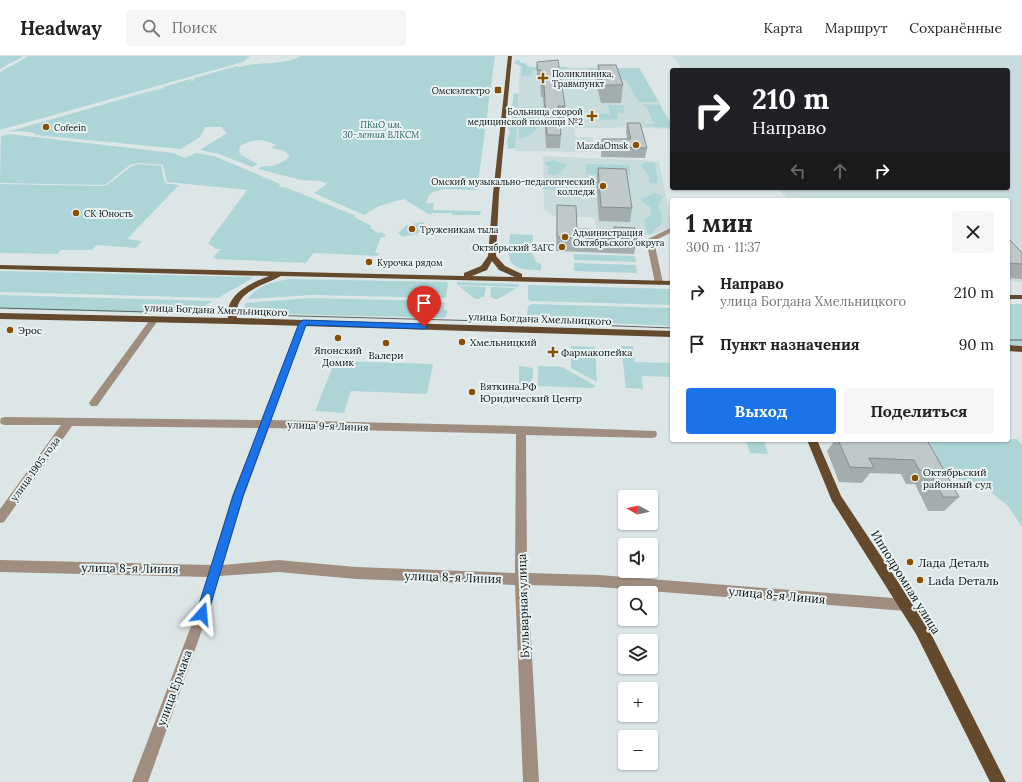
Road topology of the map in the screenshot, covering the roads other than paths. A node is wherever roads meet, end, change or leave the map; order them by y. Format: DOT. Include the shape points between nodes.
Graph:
graph roads {
  1 [pos="510,56"];
  2 [pos="670,230"];
  3 [pos="492,256"];
  4 [pos="0,267"];
  5 [pos="281,273"];
  6 [pos="459,277"];
  7 [pos="527,279"];
  8 [pos="659,283"];
  9 [pos="670,283"];
  10 [pos="1010,297"];
  11 [pos="1022,298"];
  12 [pos="0,316"];
  13 [pos="155,319"];
  14 [pos="233,321"];
  15 [pos="303,323"];
  16 [pos="670,334"];
  17 [pos="1010,348"];
  18 [pos="1022,349"];
  19 [pos="94,403"];
  20 [pos="5,420"];
  21 [pos="70,421"];
  22 [pos="266,424"];
  23 [pos="521,430"];
  24 [pos="652,434"];
  25 [pos="813,442"];
  26 [pos="0,518"];
  27 [pos="0,566"];
  28 [pos="216,571"];
  29 [pos="521,579"];
  30 [pos="906,605"];
  31 [pos="140,782"];
  32 [pos="531,782"];
  33 [pos="998,782"];
  1 -- 3 [label="main road"];
  2 -- 8 [label="street" via="650,240"];
  3 -- 6 [label="main road" via="480,270"];
  3 -- 7 [label="main road" via="505,270"];
  4 -- 5 [label="main road"];
  5 -- 6 [label="main road"];
  5 -- 14 [label="main road" via="243,292 233,305"];
  6 -- 7 [label="main road"];
  7 -- 8 [label="main road"];
  8 -- 9 [label="main road"];
  10 -- 11 [label="main road"];
  12 -- 13 [label="main road, улица Богдана Хмельницкого"];
  13 -- 14 [label="main road, улица Богдана Хмельницкого"];
  13 -- 19 [label="street"];
  14 -- 15 [label="main road, улица Богдана Хмельницкого"];
  15 -- 16 [label="main road, улица Богдана Хмельницкого"];
  15 -- 22 [label="street, улица Ермака"];
  17 -- 18 [label="main road"];
  20 -- 21 [label="street, улица 9-я Линия"];
  21 -- 22 [label="street, улица 9-я Линия"];
  21 -- 26 [label="street, улица 1905 года"];
  22 -- 23 [label="street, улица 9-я Линия"];
  22 -- 28 [label="street, улица Ермака" via="238,496"];
  23 -- 24 [label="street, улица 9-я Линия"];
  23 -- 29 [label="street, Бульварная улица"];
  25 -- 30 [label="main road, Ипподромная улица" via="840,504"];
  27 -- 28 [label="street, улица 8-я Линия"];
  28 -- 29 [label="street, улица 8-я Линия" via="278,566 356,573"];
  28 -- 31 [label="street, улица Ермака"];
  29 -- 30 [label="street, улица 8-я Линия" via="599,581"];
  29 -- 32 [label="street, Бульварная улица"];
  30 -- 33 [label="main road, Ипподромная улица"];
}
